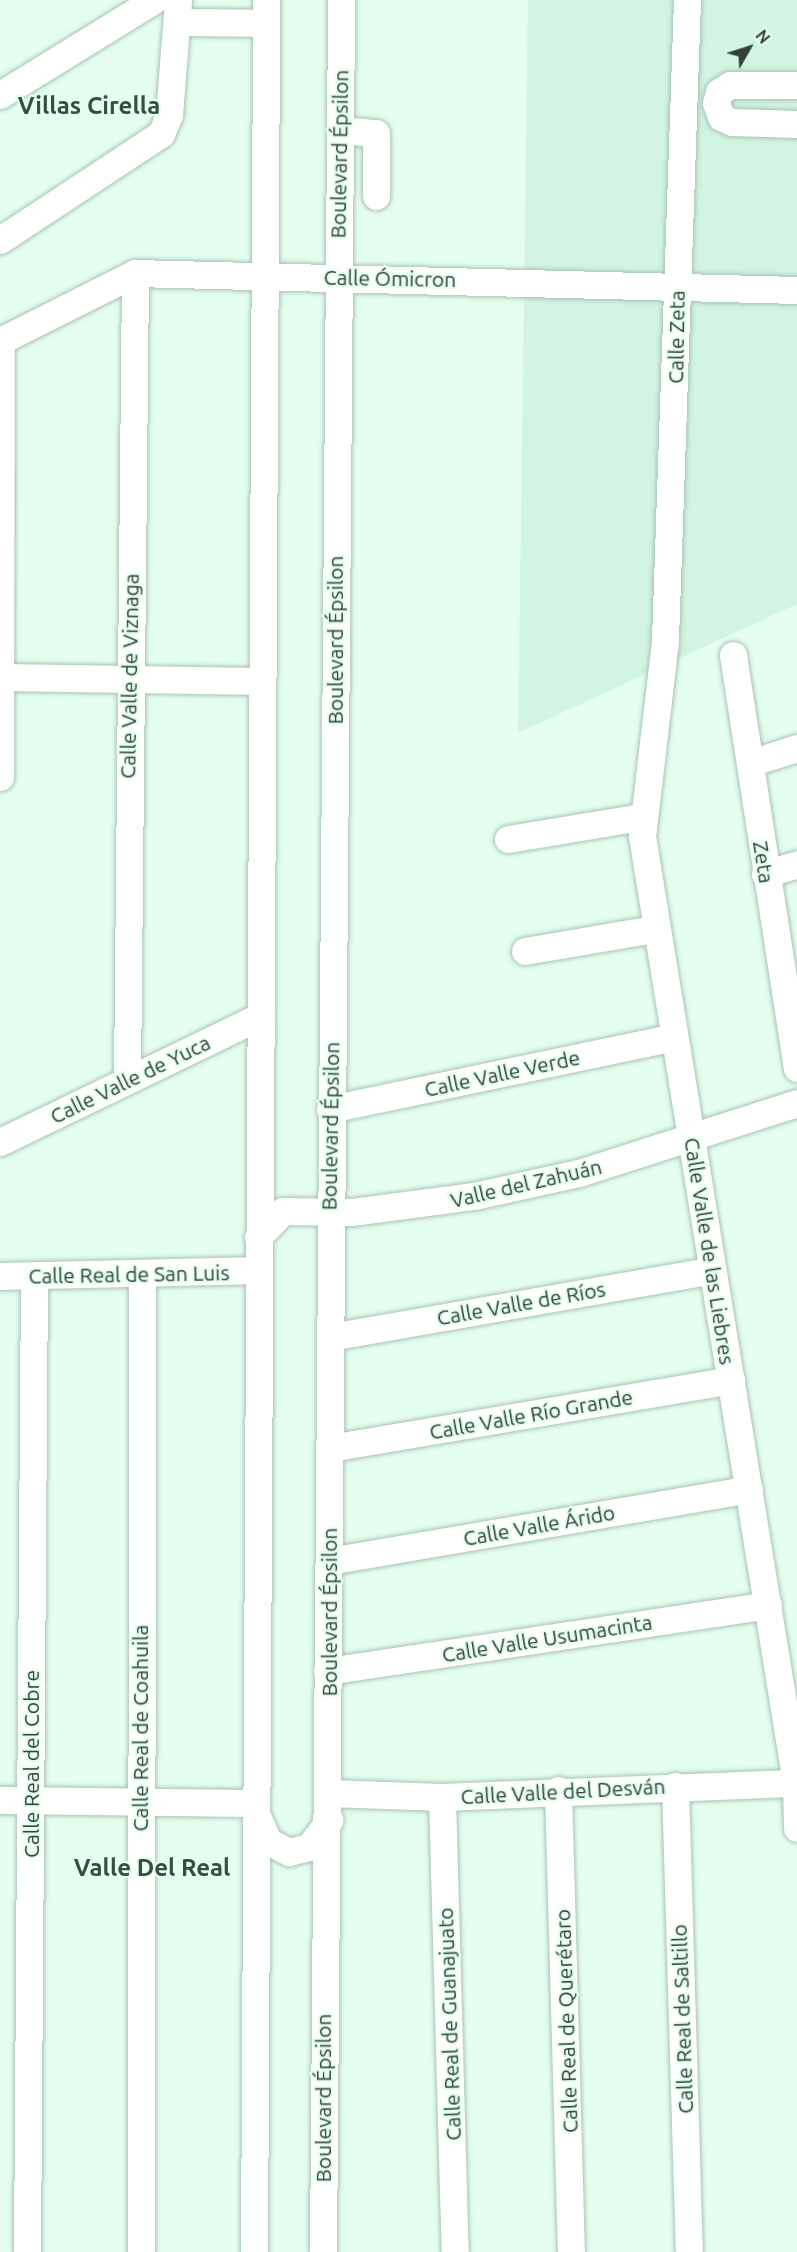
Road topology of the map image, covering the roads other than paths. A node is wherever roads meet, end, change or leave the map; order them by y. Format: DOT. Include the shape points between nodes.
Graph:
graph roads {
  1 [pos="154,0"];
  2 [pos="341,0"];
  3 [pos="687,0"];
  4 [pos="177,11"];
  5 [pos="266,11"];
  6 [pos="797,85"];
  7 [pos="0,95"];
  8 [pos="797,124"];
  9 [pos="340,130"];
  10 [pos="376,196"];
  11 [pos="0,240"];
  12 [pos="135,273"];
  13 [pos="338,275"];
  14 [pos="262,279"];
  15 [pos="677,289"];
  16 [pos="797,290"];
  17 [pos="0,341"];
  18 [pos="2,550"];
  19 [pos="734,655"];
  20 [pos="663,674"];
  21 [pos="1,677"];
  22 [pos="128,680"];
  23 [pos="262,681"];
  24 [pos="797,748"];
  25 [pos="750,763"];
  26 [pos="0,777"];
  27 [pos="641,817"];
  28 [pos="508,839"];
  29 [pos="797,864"];
  30 [pos="765,874"];
  31 [pos="654,928"];
  32 [pos="525,951"];
  33 [pos="791,984"];
  34 [pos="261,1016"];
  35 [pos="674,1037"];
  36 [pos="797,1068"];
  37 [pos="127,1079"];
  38 [pos="797,1103"];
  39 [pos="330,1109"];
  40 [pos="691,1135"];
  41 [pos="0,1142"];
  42 [pos="328,1211"];
  43 [pos="258,1237"];
  44 [pos="0,1254"];
  45 [pos="712,1269"];
  46 [pos="258,1270"];
  47 [pos="142,1275"];
  48 [pos="0,1276"];
  49 [pos="34,1277"];
  50 [pos="330,1337"];
  51 [pos="731,1380"];
  52 [pos="330,1448"];
  53 [pos="749,1489"];
  54 [pos="329,1561"];
  55 [pos="768,1605"];
  56 [pos="327,1671"];
  57 [pos="797,1783"];
  58 [pos="675,1786"];
  59 [pos="558,1790"];
  60 [pos="329,1792"];
  61 [pos="442,1797"];
  62 [pos="0,1800"];
  63 [pos="31,1801"];
  64 [pos="140,1802"];
  65 [pos="256,1809"];
  66 [pos="329,1821"];
  67 [pos="797,1828"];
  68 [pos="324,2250"];
  69 [pos="27,2252"];
  70 [pos="141,2252"];
  71 [pos="254,2252"];
  72 [pos="455,2252"];
  73 [pos="571,2252"];
  74 [pos="688,2252"];
  1 -- 7 [label="street"];
  2 -- 9 [label="street, Boulevard Épsilon"];
  3 -- 15 [label="street, Calle Zeta"];
  4 -- 5 [label="street"];
  4 -- 11 [label="street" via="169,115 161,134"];
  5 -- 14 [label="street"];
  6 -- 8 [label="street" via="730,85 719,92 716,103 721,117 732,122"];
  9 -- 10 [label="street" via="376,133"];
  9 -- 13 [label="street, Boulevard Épsilon"];
  12 -- 14 [label="street, Calle Ómicron"];
  12 -- 17 [label="street, Calle Ómicron"];
  12 -- 22 [label="street, Calle Valle de Viznaga"];
  13 -- 14 [label="street, Calle Ómicron"];
  13 -- 15 [label="street, Calle Ómicron"];
  13 -- 39 [label="street, Boulevard Épsilon"];
  14 -- 23 [label="street"];
  15 -- 16 [label="street, Calle Ómicron"];
  15 -- 20 [label="street, Calle Zeta"];
  17 -- 18 [label="street"];
  18 -- 21 [label="street"];
  19 -- 25 [label="street, Zeta"];
  20 -- 27 [label="street, Calle Valle de las Liebres"];
  21 -- 22 [label="street"];
  21 -- 26 [label="street"];
  22 -- 23 [label="street"];
  22 -- 37 [label="street, Calle Valle de Viznaga"];
  23 -- 34 [label="street"];
  24 -- 25 [label="street"];
  25 -- 30 [label="street, Zeta"];
  27 -- 28 [label="street"];
  27 -- 31 [label="street, Calle Valle de las Liebres"];
  29 -- 30 [label="street"];
  30 -- 33 [label="street, Zeta"];
  31 -- 32 [label="street"];
  31 -- 35 [label="street, Calle Valle de las Liebres"];
  33 -- 36 [label="street, Zeta"];
  34 -- 37 [label="street, Calle Valle de Yuca"];
  34 -- 43 [label="street"];
  35 -- 39 [label="street, Calle Valle Verde"];
  35 -- 40 [label="street, Calle Valle de las Liebres"];
  37 -- 41 [label="street, Calle Valle de Yuca"];
  38 -- 40 [label="street, Valle del Zahuán"];
  39 -- 42 [label="street, Boulevard Épsilon"];
  40 -- 42 [label="street, Valle del Zahuán" via="579,1173 474,1196"];
  40 -- 45 [label="street, Calle Valle de las Liebres"];
  42 -- 43 [label="street, Valle del Zahuán" via="283,1211"];
  42 -- 50 [label="street, Boulevard Épsilon"];
  43 -- 46 [label="street"];
  44 -- 48 [label="street"];
  45 -- 50 [label="street, Calle Valle de Ríos"];
  45 -- 51 [label="street, Calle Valle de las Liebres"];
  46 -- 47 [label="street, Calle Real de San Luis"];
  46 -- 65 [label="street"];
  47 -- 49 [label="street, Calle Real de San Luis"];
  47 -- 64 [label="street, Calle Real de Coahuila"];
  48 -- 49 [label="street, Calle Real de San Luis"];
  49 -- 63 [label="street, Calle Real del Cobre"];
  50 -- 52 [label="street, Boulevard Épsilon"];
  51 -- 52 [label="street, Calle Valle Río Grande"];
  51 -- 53 [label="street, Calle Valle de las Liebres"];
  52 -- 54 [label="street, Boulevard Épsilon"];
  53 -- 54 [label="street, Calle Valle Árido"];
  53 -- 55 [label="street, Calle Valle de las Liebres"];
  54 -- 56 [label="street, Boulevard Épsilon"];
  55 -- 56 [label="street, Calle Valle Usumacinta"];
  55 -- 57 [label="street, Calle Valle de las Liebres"];
  56 -- 60 [label="street, Boulevard Épsilon"];
  57 -- 58 [label="street, Calle Valle del Desván"];
  57 -- 67 [label="street, Calle Valle de las Liebres"];
  58 -- 59 [label="street, Calle Valle del Desván"];
  58 -- 74 [label="street, Calle Real de Saltillo"];
  59 -- 61 [label="street, Calle Valle del Desván"];
  59 -- 73 [label="street, Calle Real de Querétaro"];
  60 -- 61 [label="street, Calle Valle del Desván"];
  60 -- 66 [label="street, Boulevard Épsilon"];
  61 -- 72 [label="street, Calle Real de Guanajuato"];
  62 -- 63 [label="street"];
  63 -- 64 [label="street"];
  63 -- 69 [label="street, Calle Real del Cobre"];
  64 -- 65 [label="street"];
  64 -- 70 [label="street, Calle Real de Coahuila"];
  65 -- 66 [label="street" via="268,1841 289,1852 309,1847"];
  65 -- 71 [label="street"];
  66 -- 68 [label="street, Boulevard Épsilon"];
}
